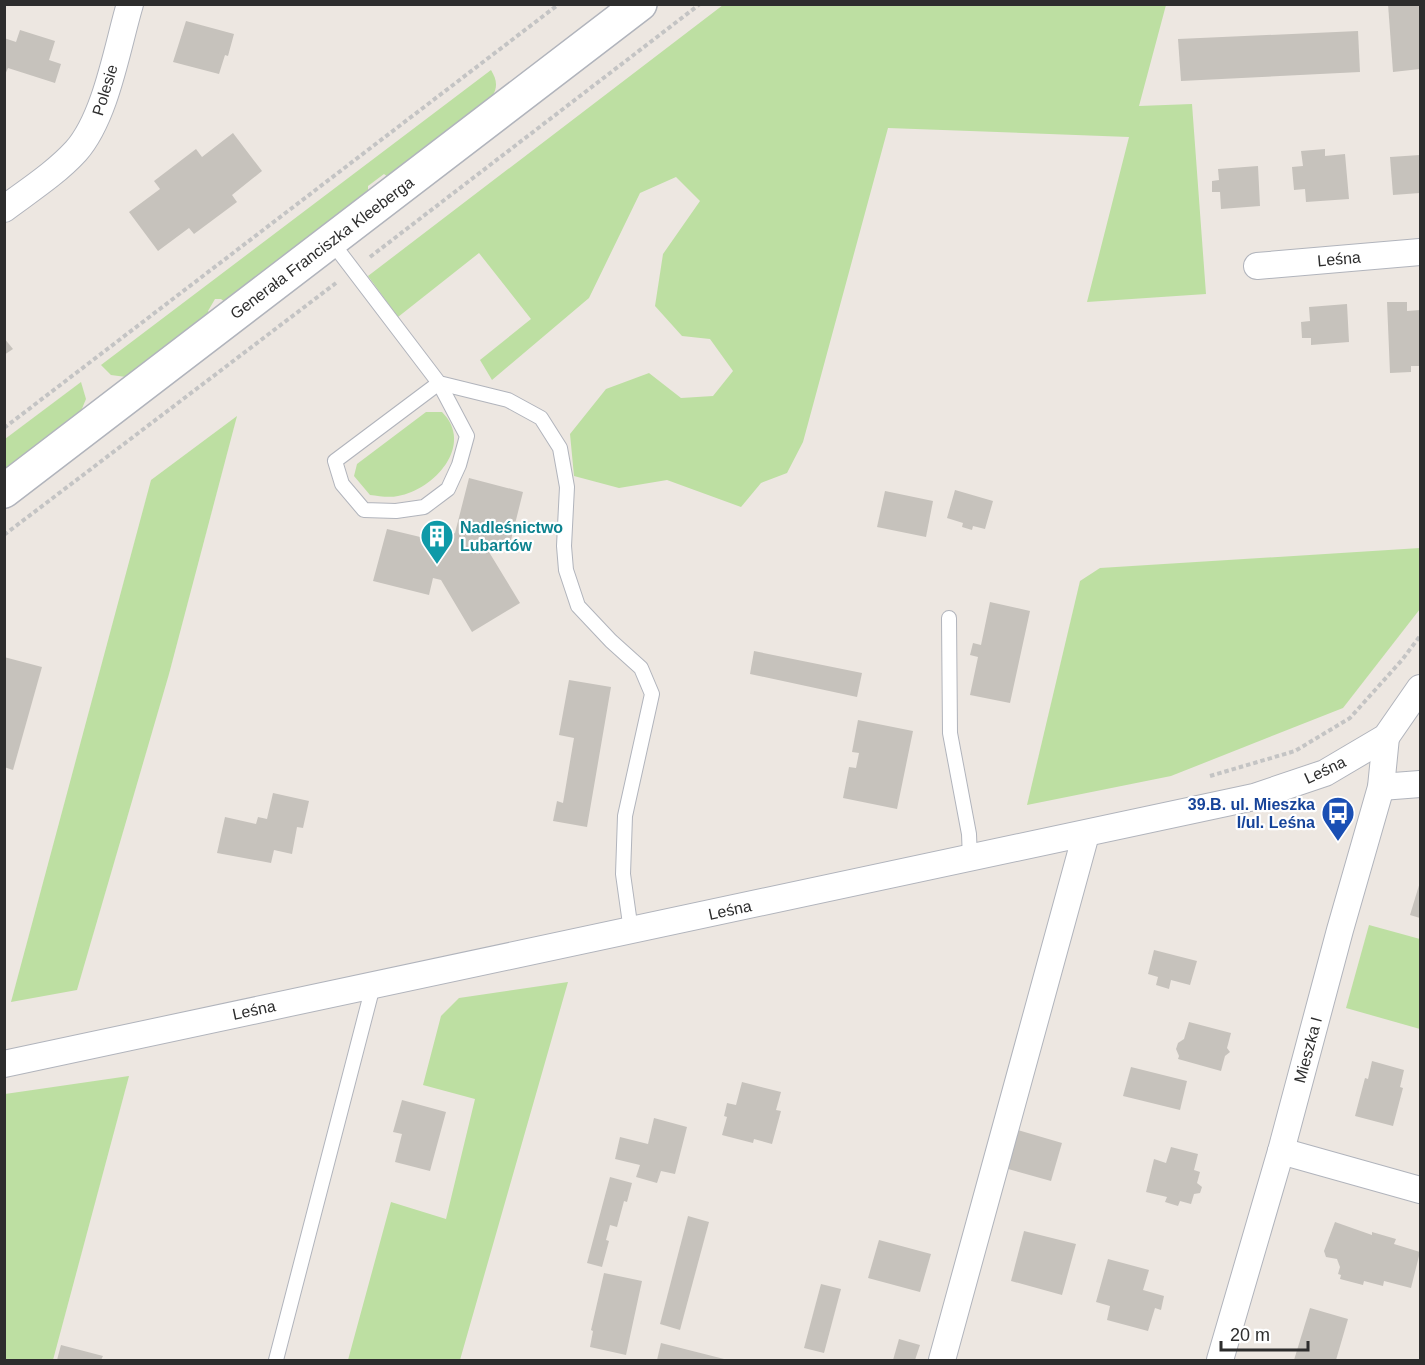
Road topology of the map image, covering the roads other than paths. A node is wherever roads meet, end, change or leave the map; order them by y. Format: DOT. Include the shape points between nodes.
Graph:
graph roads {
  1 [pos="130,4"];
  2 [pos="640,4"];
  3 [pos="4,209"];
  4 [pos="331,241"];
  5 [pos="1420,252"];
  6 [pos="1257,266"];
  7 [pos="439,383"];
  8 [pos="4,491"];
  9 [pos="949,618"];
  10 [pos="1420,688"];
  11 [pos="1386,737"];
  12 [pos="1420,784"];
  13 [pos="1381,787"];
  14 [pos="1086,834"];
  15 [pos="970,859"];
  16 [pos="631,931"];
  17 [pos="373,986"];
  18 [pos="4,1064"];
  19 [pos="1281,1152"];
  20 [pos="1420,1190"];
  21 [pos="276,1360"];
  22 [pos="942,1360"];
  23 [pos="1220,1360"];
  1 -- 3 [label="street, Polesie" via="96,120 65,162"];
  2 -- 4 [label="main road, Generała Franciszka Kleeberga"];
  4 -- 7 [label="lane"];
  4 -- 8 [label="main road, Generała Franciszka Kleeberga"];
  5 -- 6 [label="street, Leśna"];
  7 -- 7 [label="lane" via="335,461 342,484 364,510 396,512 424,507 448,489 467,436"];
  7 -- 16 [label="lane" via="508,400 541,418 560,448 567,487 566,570 578,606 641,668 652,694 626,816 623,874"];
  9 -- 15 [label="lane" via="950,733"];
  10 -- 11 [label="street, Leśna"];
  11 -- 13 [label="street, Mieszka I"];
  11 -- 14 [label="street, Leśna" via="1324,773 1254,797"];
  12 -- 13 [label="street"];
  13 -- 19 [label="street, Mieszka I"];
  14 -- 15 [label="street, Leśna"];
  14 -- 22 [label="street"];
  15 -- 16 [label="street, Leśna"];
  16 -- 17 [label="street, Leśna"];
  17 -- 18 [label="street, Leśna"];
  17 -- 21 [label="lane"];
  19 -- 20 [label="street"];
  19 -- 23 [label="street, Mieszka I"];
}
